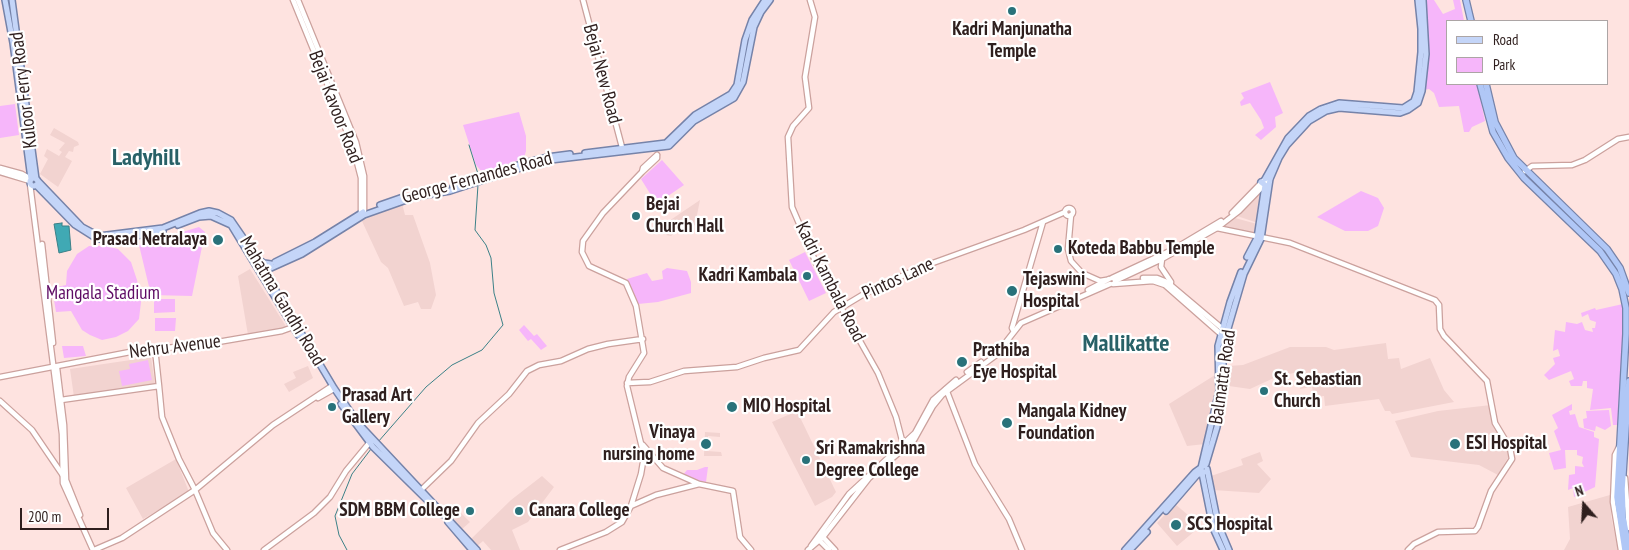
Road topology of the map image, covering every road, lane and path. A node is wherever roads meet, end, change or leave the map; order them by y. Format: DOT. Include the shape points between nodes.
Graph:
graph roads {
  1 [pos="6,0"];
  2 [pos="12,0"];
  3 [pos="293,0"];
  4 [pos="298,0"];
  5 [pos="583,0"];
  6 [pos="764,0"];
  7 [pos="770,0"];
  8 [pos="810,0"];
  9 [pos="1418,0"];
  10 [pos="1422,0"];
  11 [pos="1465,0"];
  12 [pos="1467,20"];
  13 [pos="1471,20"];
  14 [pos="744,60"];
  15 [pos="1480,85"];
  16 [pos="1486,85"];
  17 [pos="1629,137"];
  18 [pos="666,144"];
  19 [pos="651,149"];
  20 [pos="623,150"];
  21 [pos="656,155"];
  22 [pos="0,168"];
  23 [pos="1525,171"];
  24 [pos="0,172"];
  25 [pos="1266,180"];
  26 [pos="33,182"];
  27 [pos="363,214"];
  28 [pos="1043,222"];
  29 [pos="1217,228"];
  30 [pos="1259,236"];
  31 [pos="256,257"];
  32 [pos="1162,259"];
  33 [pos="272,265"];
  34 [pos="261,271"];
  35 [pos="1111,281"];
  36 [pos="270,282"];
  37 [pos="1171,286"];
  38 [pos="1629,293"];
  39 [pos="841,308"];
  40 [pos="294,327"];
  41 [pos="1013,329"];
  42 [pos="1224,334"];
  43 [pos="643,339"];
  44 [pos="155,350"];
  45 [pos="55,366"];
  46 [pos="0,377"];
  47 [pos="1629,381"];
  48 [pos="627,383"];
  49 [pos="159,386"];
  50 [pos="332,388"];
  51 [pos="946,389"];
  52 [pos="60,400"];
  53 [pos="0,401"];
  54 [pos="1626,429"];
  55 [pos="640,439"];
  56 [pos="370,442"];
  57 [pos="1619,447"];
  58 [pos="904,448"];
  59 [pos="1203,471"];
  60 [pos="64,477"];
  61 [pos="699,484"];
  62 [pos="195,490"];
  63 [pos="421,490"];
  64 [pos="635,494"];
  65 [pos="643,501"];
  66 [pos="631,506"];
  67 [pos="1629,528"];
  68 [pos="819,537"];
  69 [pos="810,546"];
  70 [pos="1629,548"];
  71 [pos="832,549"];
  72 [pos="94,550"];
  73 [pos="227,550"];
  74 [pos="264,550"];
  75 [pos="472,550"];
  76 [pos="477,550"];
  77 [pos="560,550"];
  78 [pos="751,550"];
  79 [pos="1022,550"];
  80 [pos="1125,550"];
  81 [pos="1130,550"];
  82 [pos="1223,550"];
  83 [pos="1228,550"];
  84 [pos="1408,550"];
  85 [pos="1621,550"];
  86 [pos="1625,550"];
  1 -- 26 [label="main road, Kuloor Ferry Road"];
  2 -- 26 [label="main road, Kuloor Ferry Road"];
  3 -- 27 [label="street, Bejai Kavoor Road" via="353,147 361,178"];
  4 -- 27 [label="street, Bejai Kavoor Road" via="356,142 364,176"];
  5 -- 20 [label="street, Bejai New Road"];
  6 -- 14 [label="main road" via="752,20"];
  7 -- 14 [label="main road" via="754,28"];
  8 -- 39 [label="street, Kadri Kambala Road" via="814,24 805,77 809,108 789,133 792,207 816,264"];
  9 -- 25 [label="main road" via="1421,52 1414,101 1403,108 1338,104 1321,108 1288,138"];
  10 -- 25 [label="main road" via="1426,54 1418,103 1400,113 1339,108 1326,111 1309,121 1294,137"];
  11 -- 12 [label="highway"];
  11 -- 13 [label="highway"];
  14 -- 18 [label="main road" via="731,94 696,115"];
  15 -- 57 [label="highway" via="1493,132 1508,158 1524,178 1600,251 1622,289 1626,334"];
  16 -- 23 [label="highway" via="1498,130"];
  17 -- 23 [label="street" via="1611,142 1572,165 1532,166"];
  18 -- 19 [label="main road, George Fernandes Road"];
  18 -- 20 [label="main road, George Fernandes Road"];
  18 -- 21 [label="street"];
  19 -- 20 [label="main road, George Fernandes Road"];
  19 -- 21 [label="main road"];
  20 -- 27 [label="main road, George Fernandes Road" via="547,157 450,188 390,201"];
  21 -- 43 [label="street" via="583,241 583,257 589,266 628,286"];
  22 -- 26 [label="street" via="22,174"];
  23 -- 38 [label="highway" via="1607,249 1620,268"];
  24 -- 26 [label="street"];
  25 -- 29 [label="street" via="1239,211"];
  25 -- 30 [label="main road, Balmatta Road"];
  25 -- 35 [label="street" via="1234,212 1214,226"];
  26 -- 31 [label="main road, Mahatma Gandhi Road" via="82,227 99,236 154,230 200,213 218,213 237,226"];
  26 -- 34 [label="main road, Mahatma Gandhi Road" via="76,225 96,239 157,233 199,216 221,218 237,234"];
  26 -- 45 [label="street"];
  27 -- 33 [label="main road, George Fernandes Road"];
  28 -- 35 [label="street, Pintos Lane" via="1065,212 1071,216 1068,249 1071,261 1082,273 1100,281"];
  28 -- 39 [label="street, Pintos Lane" via="919,268"];
  28 -- 41 [label="street"];
  29 -- 30 [label="street" via="1240,235"];
  29 -- 32 [label="street"];
  30 -- 42 [label="main road, Balmatta Road"];
  30 -- 84 [label="street" via="1290,243 1435,300 1439,305 1440,329 1444,336 1487,381 1495,423 1510,448 1512,459 1490,491 1475,531 1438,532"];
  31 -- 33 [label="main road"];
  31 -- 34 [label="main road, Mahatma Gandhi Road"];
  32 -- 35 [label="street"];
  32 -- 37 [label="street" via="1161,267"];
  33 -- 34 [label="main road, George Fernandes Road"];
  33 -- 36 [label="main road"];
  34 -- 36 [label="main road, Mahatma Gandhi Road"];
  34 -- 40 [label="main road, Mahatma Gandhi Road"];
  35 -- 37 [label="street" via="1152,278 1162,279"];
  35 -- 41 [label="street" via="1029,315"];
  36 -- 40 [label="main road, Mahatma Gandhi Road"];
  37 -- 42 [label="street"];
  39 -- 48 [label="street, Pintos Lane" via="799,350 737,367 689,370 650,382"];
  39 -- 58 [label="street, Kadri Kambala Road" via="878,373 896,417"];
  40 -- 44 [label="street, Nehru Avenue"];
  40 -- 50 [label="main road, Mahatma Gandhi Road"];
  41 -- 51 [label="street" via="994,353"];
  42 -- 59 [label="main road, Balmatta Road" via="1217,427"];
  42 -- 59 [label="main road" via="1218,346 1219,391"];
  43 -- 48 [label="street" via="643,355"];
  43 -- 63 [label="street" via="588,349 561,362 539,365 527,371"];
  44 -- 45 [label="street, Nehru Avenue"];
  44 -- 49 [label="street"];
  45 -- 46 [label="street, Nehru Avenue"];
  45 -- 52 [label="street"];
  47 -- 54 [label="highway"];
  48 -- 55 [label="street"];
  49 -- 52 [label="street"];
  49 -- 62 [label="street" via="162,417"];
  50 -- 56 [label="main road, Mahatma Gandhi Road" via="347,414"];
  50 -- 62 [label="street" via="273,425"];
  50 -- 63 [label="main road, Mahatma Gandhi Road" via="358,423"];
  51 -- 58 [label="street" via="932,400"];
  51 -- 79 [label="street" via="975,464 1009,519"];
  52 -- 60 [label="street"];
  53 -- 60 [label="street" via="32,430"];
  54 -- 67 [label="street" via="1625,493"];
  54 -- 70 [label="highway" via="1622,494"];
  55 -- 61 [label="street" via="663,468"];
  55 -- 64 [label="street" via="644,462"];
  56 -- 63 [label="main road, Mahatma Gandhi Road"];
  56 -- 74 [label="street" via="330,497"];
  57 -- 85 [label="street" via="1615,456 1613,502"];
  57 -- 86 [label="highway" via="1618,510"];
  58 -- 68 [label="street" via="869,478"];
  58 -- 68 [label="street" via="860,482"];
  59 -- 80 [label="main road" via="1195,472"];
  59 -- 81 [label="main road"];
  59 -- 82 [label="main road" via="1213,528"];
  59 -- 83 [label="main road"];
  60 -- 72 [label="street" via="66,492"];
  61 -- 65 [label="street"];
  61 -- 78 [label="street" via="733,491 740,537"];
  62 -- 72 [label="street" via="122,538"];
  62 -- 73 [label="street" via="213,533"];
  63 -- 75 [label="main road, Mahatma Gandhi Road"];
  63 -- 76 [label="main road, Mahatma Gandhi Road"];
  64 -- 65 [label="street" via="638,500"];
  64 -- 66 [label="street"];
  65 -- 66 [label="street"];
  66 -- 77 [label="street" via="622,522 606,532"];
  68 -- 69 [label="street"];
  68 -- 71 [label="street"];
}
